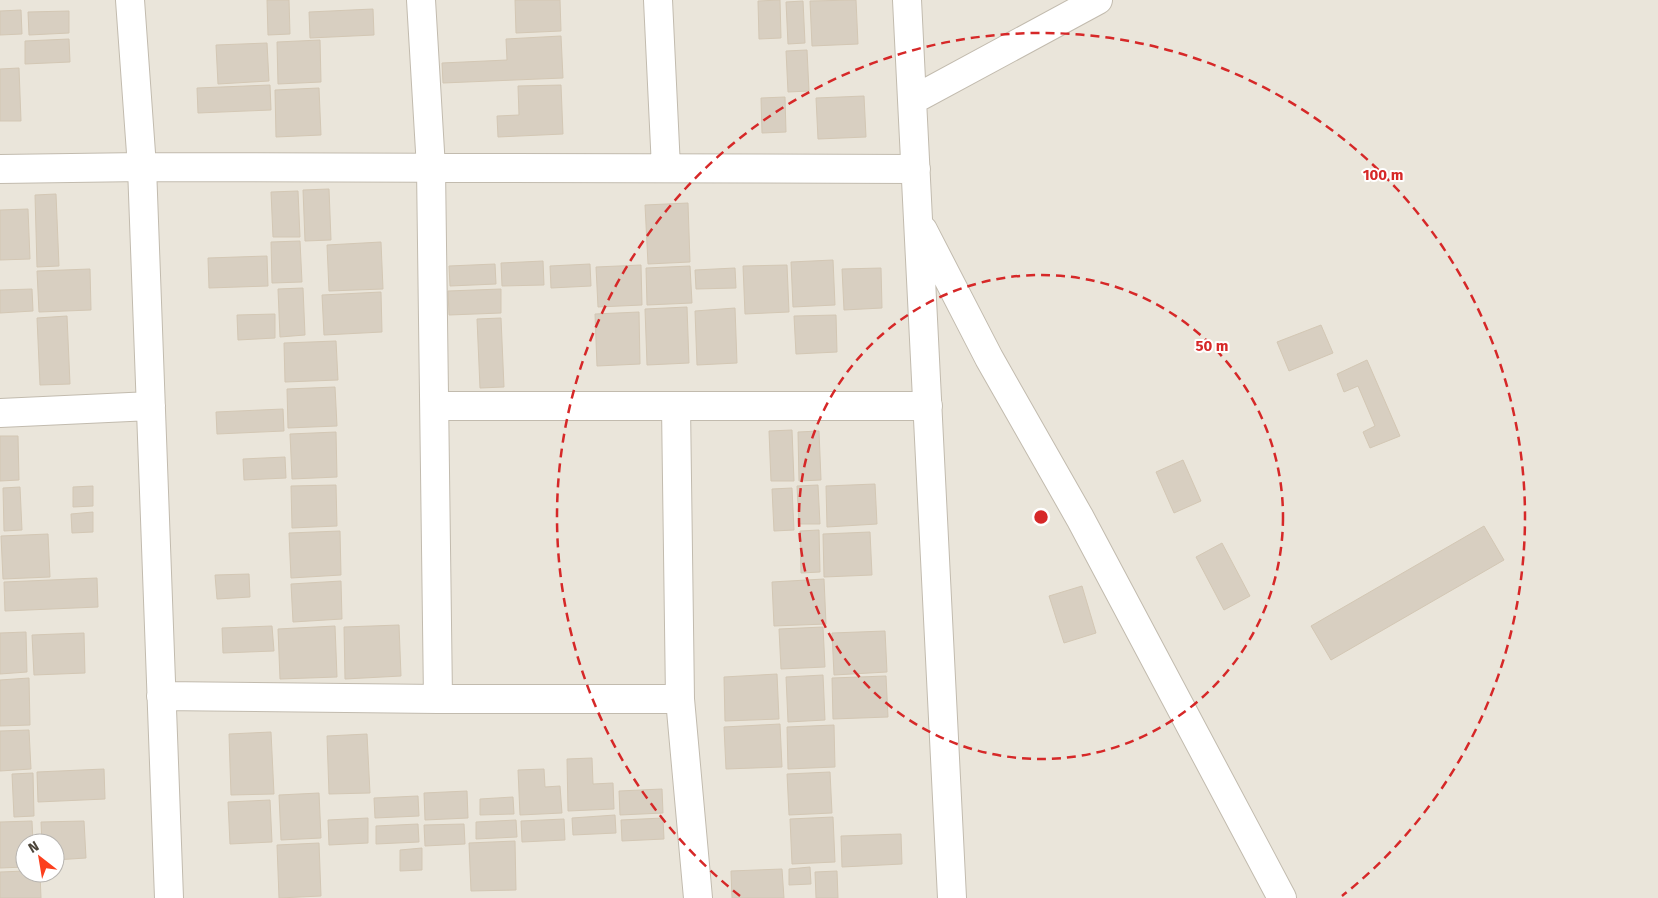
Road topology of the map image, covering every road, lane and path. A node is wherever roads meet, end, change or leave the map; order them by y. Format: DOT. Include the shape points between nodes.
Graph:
graph roads {
  1 [pos="130,0"];
  2 [pos="421,0"];
  3 [pos="658,0"];
  4 [pos="907,0"];
  5 [pos="1098,0"];
  6 [pos="913,100"];
  7 [pos="142,168"];
  8 [pos="431,168"];
  9 [pos="666,168"];
  10 [pos="0,169"];
  11 [pos="916,169"];
  12 [pos="919,222"];
  13 [pos="151,406"];
  14 [pos="435,406"];
  15 [pos="676,406"];
  16 [pos="928,406"];
  17 [pos="0,413"];
  18 [pos="161,696"];
  19 [pos="438,699"];
  20 [pos="680,699"];
  21 [pos="169,898"];
  22 [pos="698,898"];
  23 [pos="952,898"];
  24 [pos="1282,898"];
  1 -- 7 [label="street"];
  2 -- 8 [label="street"];
  3 -- 9 [label="street"];
  4 -- 6 [label="street"];
  5 -- 6 [label="street"];
  6 -- 11 [label="street"];
  7 -- 8 [label="street"];
  7 -- 10 [label="street"];
  7 -- 13 [label="street"];
  8 -- 9 [label="street"];
  8 -- 14 [label="street"];
  9 -- 11 [label="street"];
  11 -- 12 [label="street"];
  12 -- 16 [label="street"];
  12 -- 24 [label="street" via="989,358 1080,518"];
  13 -- 17 [label="street"];
  13 -- 18 [label="street"];
  14 -- 15 [label="street"];
  14 -- 19 [label="street"];
  15 -- 16 [label="street"];
  15 -- 20 [label="street"];
  16 -- 23 [label="street"];
  18 -- 19 [label="street"];
  18 -- 21 [label="street"];
  19 -- 20 [label="street"];
  20 -- 22 [label="street"];
}
